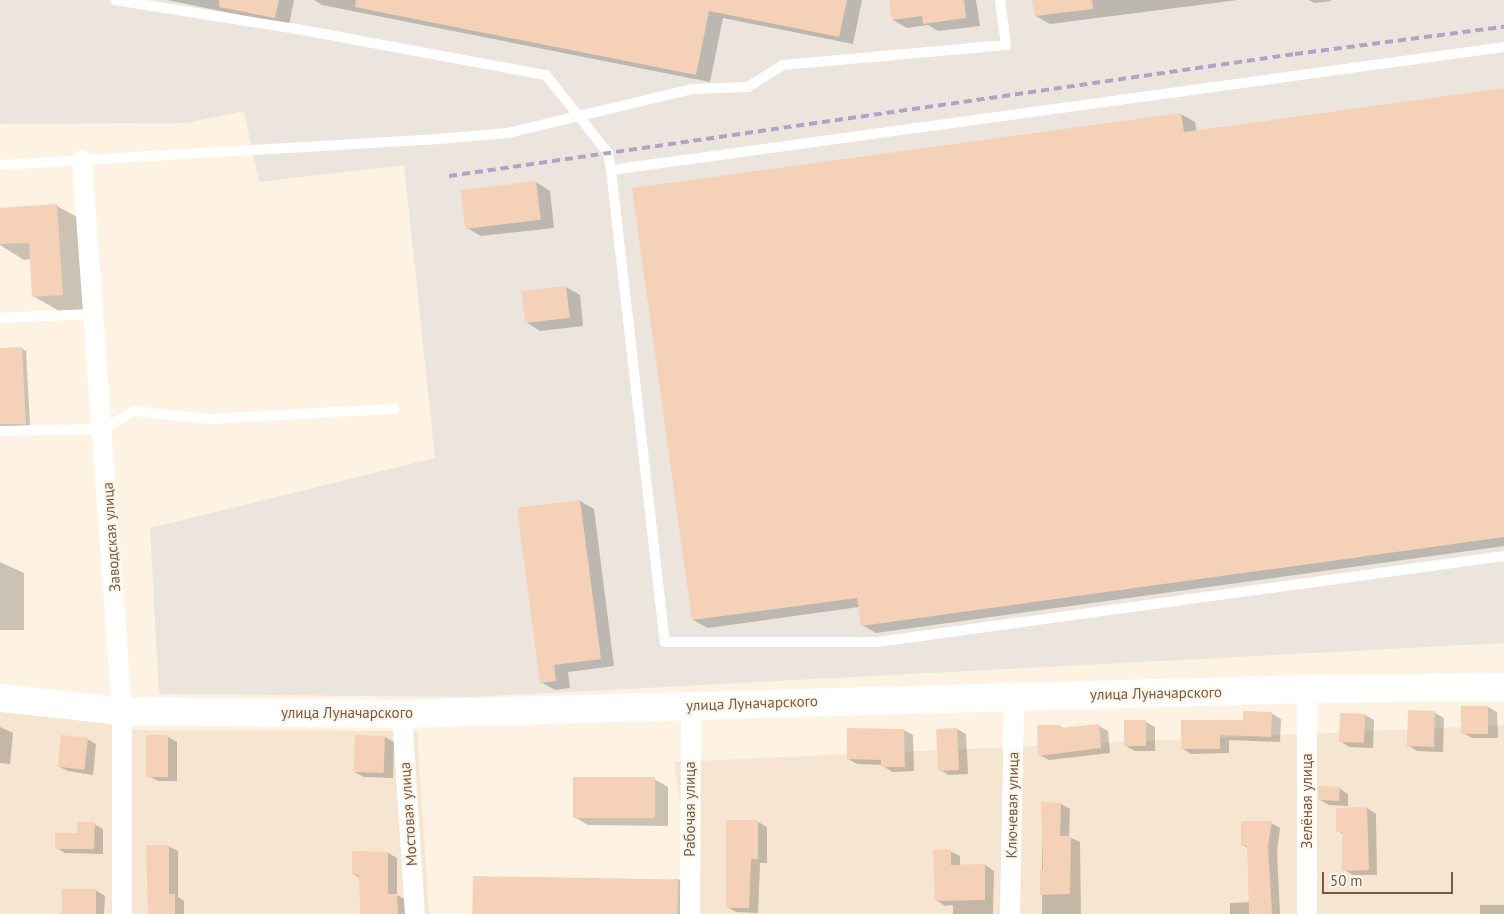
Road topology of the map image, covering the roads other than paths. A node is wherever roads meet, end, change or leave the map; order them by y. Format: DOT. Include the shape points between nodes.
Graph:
graph roads {
  1 [pos="115,0"];
  2 [pos="1000,0"];
  3 [pos="1504,47"];
  4 [pos="579,116"];
  5 [pos="82,160"];
  6 [pos="0,165"];
  7 [pos="611,170"];
  8 [pos="93,314"];
  9 [pos="0,318"];
  10 [pos="394,409"];
  11 [pos="103,428"];
  12 [pos="0,431"];
  13 [pos="1504,556"];
  14 [pos="1504,687"];
  15 [pos="1307,689"];
  16 [pos="1014,696"];
  17 [pos="0,698"];
  18 [pos="691,705"];
  19 [pos="122,711"];
  20 [pos="402,714"];
  21 [pos="122,914"];
  22 [pos="415,914"];
  23 [pos="690,914"];
  24 [pos="1010,914"];
  25 [pos="1307,914"];
  1 -- 4 [label="lane" via="297,29 546,75"];
  2 -- 4 [label="lane" via="1006,45 783,65 748,87 692,90"];
  3 -- 7 [label="lane"];
  4 -- 5 [label="lane" via="508,133"];
  4 -- 7 [label="lane" via="608,153"];
  5 -- 6 [label="lane"];
  5 -- 8 [label="street, Заводская улица"];
  7 -- 13 [label="lane" via="665,642 877,642"];
  8 -- 9 [label="lane"];
  8 -- 11 [label="street, Заводская улица"];
  10 -- 11 [label="lane" via="210,419 134,411"];
  11 -- 12 [label="lane"];
  11 -- 19 [label="street, Заводская улица"];
  14 -- 15 [label="street, улица Луначарского"];
  15 -- 16 [label="street, улица Луначарского"];
  15 -- 25 [label="street, Зелёная улица"];
  16 -- 18 [label="street, улица Луначарского"];
  16 -- 24 [label="street, Ключевая улица"];
  17 -- 19 [label="street, улица Луначарского"];
  18 -- 20 [label="street, улица Луначарского"];
  18 -- 23 [label="street, Рабочая улица"];
  19 -- 20 [label="street, улица Луначарского"];
  19 -- 21 [label="street, Заводская улица"];
  20 -- 22 [label="street, Мостовая улица"];
}
